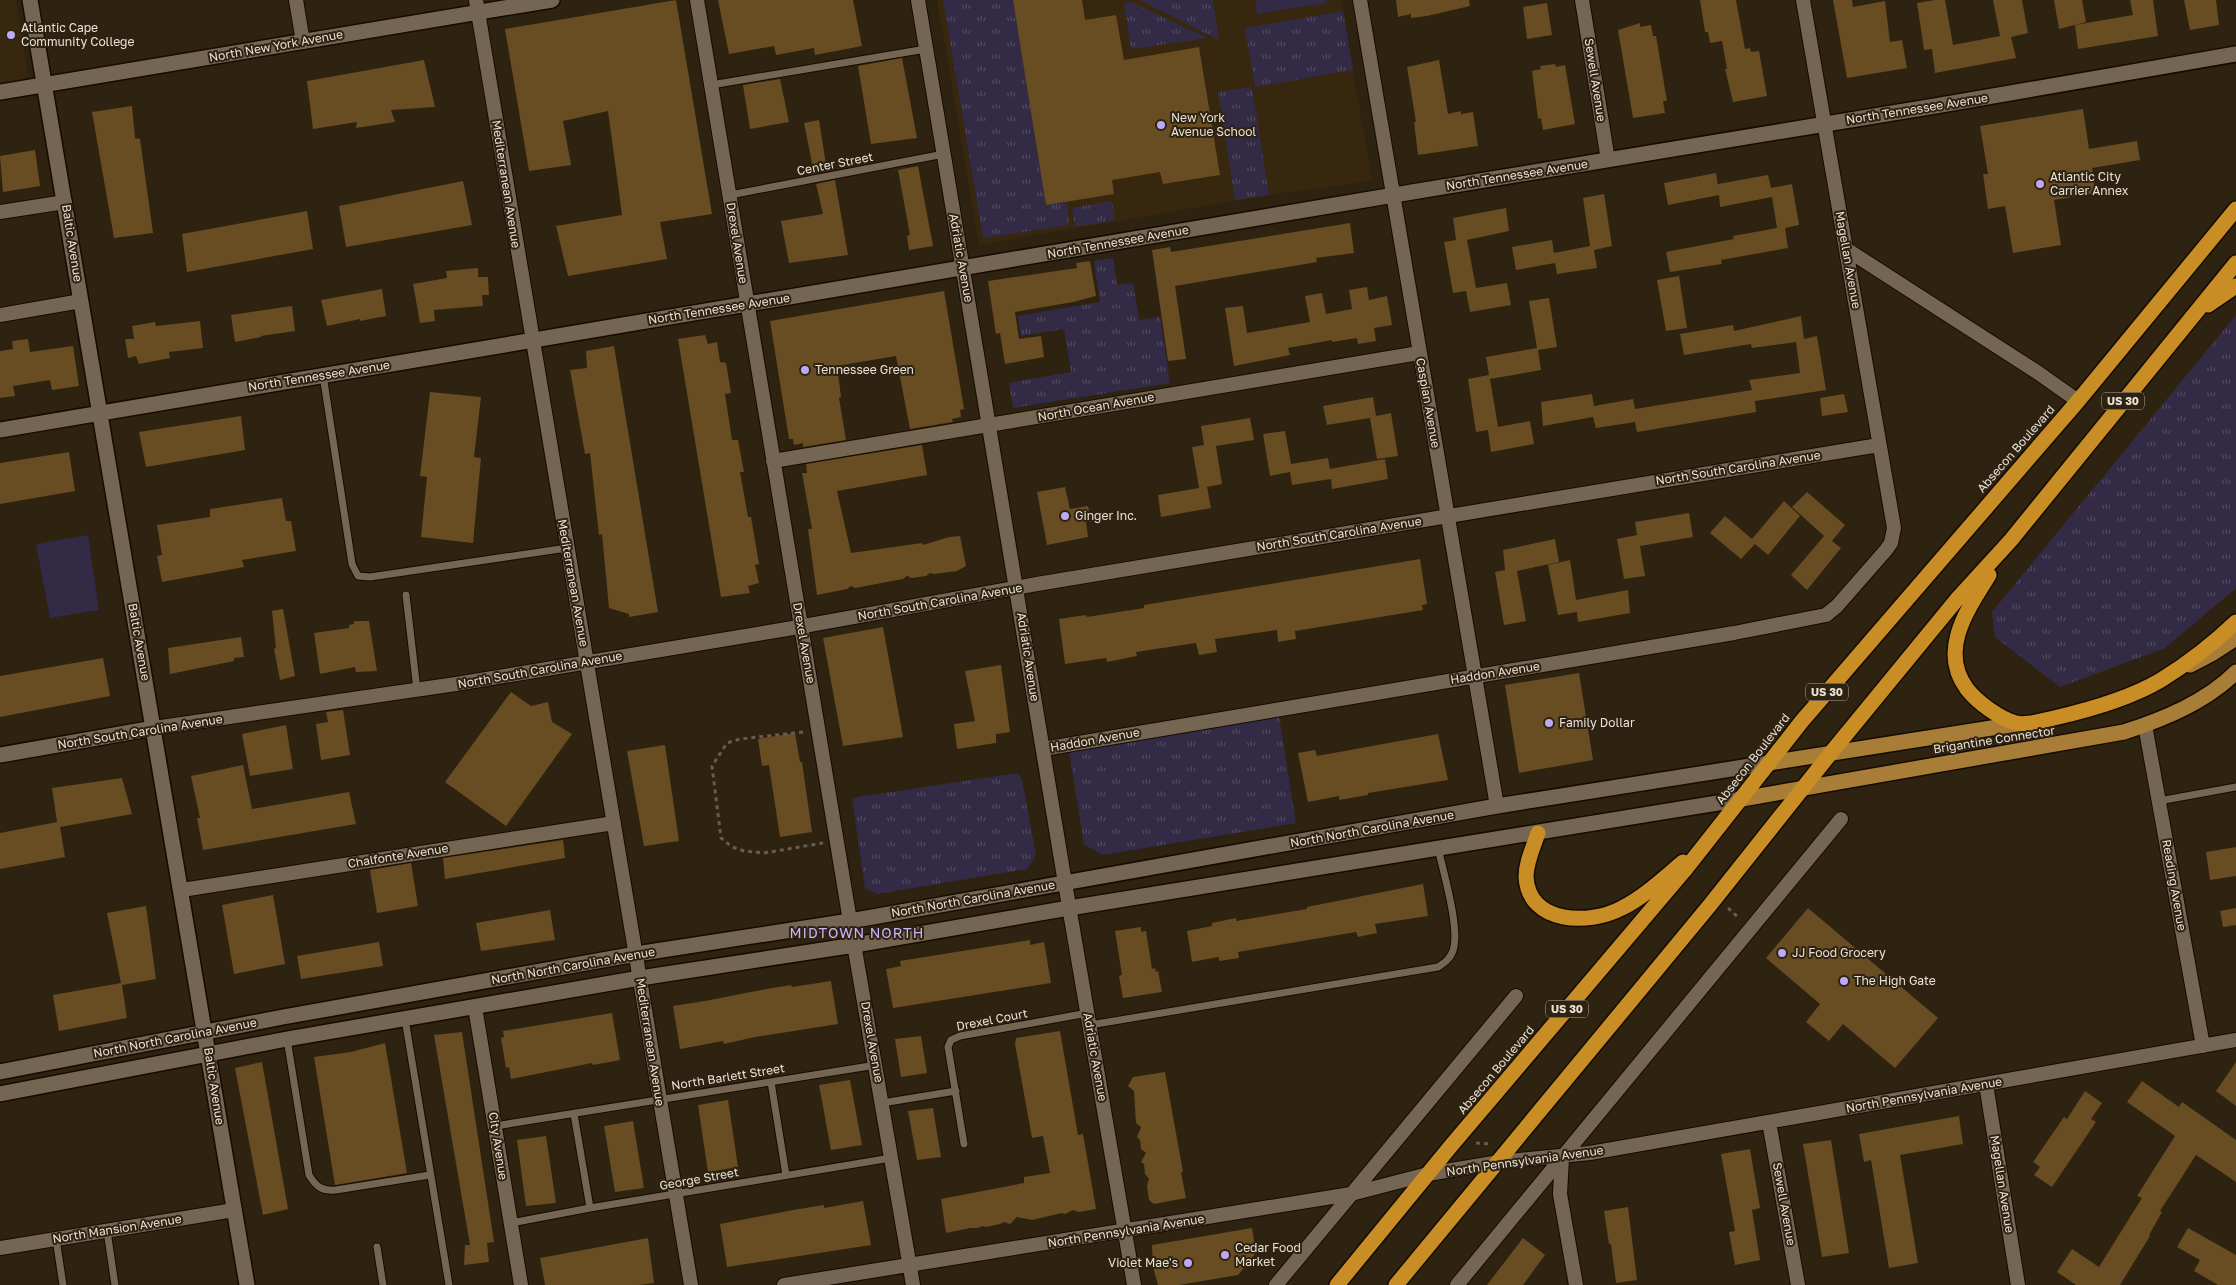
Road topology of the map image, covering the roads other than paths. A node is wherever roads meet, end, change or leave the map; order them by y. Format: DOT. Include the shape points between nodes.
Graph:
graph roads {
  1 [pos="30,0"];
  2 [pos="296,0"];
  3 [pos="552,0"];
  4 [pos="697,0"];
  5 [pos="918,0"];
  6 [pos="1360,0"];
  7 [pos="1582,0"];
  8 [pos="1804,0"];
  9 [pos="477,6"];
  10 [pos="303,42"];
  11 [pos="927,48"];
  12 [pos="2236,54"];
  13 [pos="45,85"];
  14 [pos="711,85"];
  15 [pos="0,92"];
  16 [pos="1825,124"];
  17 [pos="944,154"];
  18 [pos="1608,160"];
  19 [pos="730,195"];
  20 [pos="1393,195"];
  21 [pos="65,202"];
  22 [pos="2236,209"];
  23 [pos="0,212"];
  24 [pos="1846,249"];
  25 [pos="2236,263"];
  26 [pos="963,268"];
  27 [pos="2236,286"];
  28 [pos="81,301"];
  29 [pos="747,304"];
  30 [pos="0,315"];
  31 [pos="2192,316"];
  32 [pos="532,341"];
  33 [pos="1419,353"];
  34 [pos="322,375"];
  35 [pos="2078,401"];
  36 [pos="100,414"];
  37 [pos="990,426"];
  38 [pos="0,430"];
  39 [pos="1879,444"];
  40 [pos="773,461"];
  41 [pos="1447,516"];
  42 [pos="1894,519"];
  43 [pos="2011,540"];
  44 [pos="567,548"];
  45 [pos="1016,589"];
  46 [pos="406,595"];
  47 [pos="2236,622"];
  48 [pos="801,626"];
  49 [pos="2236,638"];
  50 [pos="586,662"];
  51 [pos="1474,676"];
  52 [pos="2233,676"];
  53 [pos="2161,680"];
  54 [pos="417,690"];
  55 [pos="2017,724"];
  56 [pos="2145,725"];
  57 [pos="154,728"];
  58 [pos="1043,749"];
  59 [pos="1830,754"];
  60 [pos="0,756"];
  61 [pos="1769,763"];
  62 [pos="2236,786"];
  63 [pos="1804,788"];
  64 [pos="1742,799"];
  65 [pos="2159,801"];
  66 [pos="1497,806"];
  67 [pos="1841,819"];
  68 [pos="614,823"];
  69 [pos="1538,833"];
  70 [pos="1706,844"];
  71 [pos="1438,848"];
  72 [pos="1065,883"];
  73 [pos="182,890"];
  74 [pos="1069,908"];
  75 [pos="850,921"];
  76 [pos="855,945"];
  77 [pos="636,954"];
  78 [pos="640,978"];
  79 [pos="1516,996"];
  80 [pos="476,1007"];
  81 [pos="405,1019"];
  82 [pos="1089,1019"];
  83 [pos="205,1032"];
  84 [pos="287,1039"];
  85 [pos="2236,1040"];
  86 [pos="2202,1046"];
  87 [pos="209,1054"];
  88 [pos="876,1064"];
  89 [pos="0,1072"];
  90 [pos="771,1082"];
  91 [pos="1986,1084"];
  92 [pos="956,1091"];
  93 [pos="0,1094"];
  94 [pos="660,1100"];
  95 [pos="882,1103"];
  96 [pos="574,1114"];
  97 [pos="1770,1122"];
  98 [pos="495,1126"];
  99 [pos="964,1144"];
  100 [pos="1562,1157"];
  101 [pos="891,1158"];
  102 [pos="1499,1162"];
  103 [pos="1428,1174"];
  104 [pos="430,1175"];
  105 [pos="786,1175"];
  106 [pos="1351,1194"];
  107 [pos="676,1195"];
  108 [pos="590,1208"];
  109 [pos="234,1210"];
  110 [pos="511,1223"];
  111 [pos="107,1231"];
  112 [pos="1125,1231"];
  113 [pos="56,1239"];
  114 [pos="377,1247"];
  115 [pos="0,1248"];
  116 [pos="910,1265"];
  117 [pos="63,1285"];
  118 [pos="115,1285"];
  119 [pos="247,1285"];
  120 [pos="383,1285"];
  121 [pos="449,1285"];
  122 [pos="521,1285"];
  123 [pos="691,1285"];
  124 [pos="784,1285"];
  125 [pos="913,1285"];
  126 [pos="1134,1285"];
  127 [pos="1276,1285"];
  128 [pos="1338,1285"];
  129 [pos="1396,1285"];
  130 [pos="1457,1285"];
  131 [pos="1576,1285"];
  132 [pos="1798,1285"];
  133 [pos="2018,1285"];
  1 -- 13 [label="street, Baltic Avenue"];
  2 -- 10 [label="street"];
  3 -- 9 [label="street, North New York Avenue"];
  4 -- 14 [label="street, Drexel Avenue"];
  5 -- 11 [label="street, Adriatic Avenue"];
  6 -- 20 [label="street, Caspian Avenue"];
  7 -- 18 [label="street, Sewell Avenue"];
  8 -- 16 [label="street, Magellan Avenue"];
  9 -- 10 [label="street, North New York Avenue"];
  9 -- 32 [label="street, Mediterranean Avenue"];
  10 -- 13 [label="street, North New York Avenue"];
  11 -- 14 [label="lane"];
  11 -- 17 [label="street, Adriatic Avenue"];
  12 -- 16 [label="street, North Tennessee Avenue"];
  13 -- 15 [label="street, North New York Avenue"];
  13 -- 21 [label="street, Baltic Avenue"];
  14 -- 19 [label="street, Drexel Avenue"];
  16 -- 18 [label="street, North Tennessee Avenue"];
  16 -- 24 [label="street, Magellan Avenue"];
  17 -- 19 [label="lane, Center Street"];
  17 -- 26 [label="street, Adriatic Avenue"];
  18 -- 20 [label="street, North Tennessee Avenue"];
  19 -- 29 [label="street, Drexel Avenue"];
  20 -- 26 [label="street, North Tennessee Avenue"];
  20 -- 33 [label="street, Caspian Avenue"];
  21 -- 23 [label="street"];
  21 -- 28 [label="street, Baltic Avenue"];
  22 -- 35 [label="highway, Absecon Boulevard / US 30"];
  24 -- 35 [label="street"];
  24 -- 39 [label="street, Magellan Avenue"];
  25 -- 31 [label="highway, US 30"];
  26 -- 29 [label="street, North Tennessee Avenue"];
  26 -- 37 [label="street, Adriatic Avenue"];
  27 -- 31 [label="highway"];
  28 -- 30 [label="street"];
  28 -- 36 [label="street, Baltic Avenue"];
  29 -- 32 [label="street, North Tennessee Avenue"];
  29 -- 40 [label="street, Drexel Avenue"];
  31 -- 43 [label="highway, US 30"];
  32 -- 34 [label="street, North Tennessee Avenue"];
  32 -- 44 [label="street, Mediterranean Avenue"];
  33 -- 37 [label="street, North Ocean Avenue"];
  33 -- 41 [label="street, Caspian Avenue"];
  34 -- 36 [label="street, North Tennessee Avenue"];
  34 -- 44 [label="lane" via="352,564 358,576 370,577"];
  35 -- 61 [label="highway, Absecon Boulevard / US 30" via="1808,713"];
  36 -- 38 [label="street, North Tennessee Avenue"];
  36 -- 57 [label="street, Baltic Avenue"];
  37 -- 40 [label="street, North Ocean Avenue"];
  37 -- 45 [label="street, Adriatic Avenue"];
  39 -- 41 [label="street, North South Carolina Avenue"];
  39 -- 42 [label="street, Magellan Avenue"];
  40 -- 48 [label="street, Drexel Avenue"];
  41 -- 45 [label="street, North South Carolina Avenue"];
  41 -- 51 [label="street, Caspian Avenue"];
  42 -- 51 [label="street, Haddon Avenue" via="1893,535 1886,550 1832,612 1819,618"];
  43 -- 55 [label="highway" via="1970,605 1957,633 1955,648 1958,675 1973,696"];
  43 -- 59 [label="highway, US 30" via="1958,598"];
  44 -- 50 [label="street, Mediterranean Avenue"];
  45 -- 48 [label="street, North South Carolina Avenue"];
  45 -- 58 [label="street, Adriatic Avenue"];
  46 -- 54 [label="lane"];
  47 -- 53 [label="highway"];
  48 -- 50 [label="street, North South Carolina Avenue"];
  48 -- 75 [label="street, Drexel Avenue"];
  49 -- 53 [label="main road, Brigantine Connector"];
  50 -- 54 [label="street, North South Carolina Avenue"];
  50 -- 68 [label="street, Mediterranean Avenue"];
  51 -- 58 [label="street, Haddon Avenue"];
  51 -- 66 [label="street, Caspian Avenue"];
  52 -- 56 [label="main road, Brigantine Connector" via="2189,705"];
  53 -- 55 [label="highway, Brigantine Connector" via="2077,713"];
  54 -- 57 [label="street, North South Carolina Avenue"];
  55 -- 59 [label="main road, Brigantine Connector"];
  56 -- 63 [label="main road, Brigantine Connector" via="2093,738"];
  56 -- 65 [label="street, Reading Avenue"];
  57 -- 60 [label="street, North South Carolina Avenue"];
  57 -- 73 [label="street, Baltic Avenue"];
  58 -- 72 [label="street, Adriatic Avenue"];
  59 -- 61 [label="main road, Brigantine Connector"];
  59 -- 63 [label="highway, US 30"];
  61 -- 64 [label="highway, Absecon Boulevard / US 30"];
  61 -- 66 [label="street, North North Carolina Avenue"];
  62 -- 65 [label="lane"];
  63 -- 64 [label="main road, Brigantine Connector"];
  63 -- 102 [label="highway, US 30"];
  64 -- 69 [label="street, North North Carolina Avenue"];
  64 -- 70 [label="highway, Absecon Boulevard / US 30"];
  65 -- 86 [label="street, Reading Avenue"];
  66 -- 72 [label="street, North North Carolina Avenue"];
  67 -- 100 [label="street"];
  68 -- 73 [label="street, Chalfonte Avenue"];
  68 -- 77 [label="street, Mediterranean Avenue"];
  69 -- 70 [label="highway" via="1528,860 1528,887 1543,909 1571,918 1599,917 1622,908"];
  69 -- 71 [label="street, North North Carolina Avenue"];
  70 -- 103 [label="highway, Absecon Boulevard / US 30"];
  71 -- 74 [label="street, North North Carolina Avenue"];
  71 -- 82 [label="lane" via="1455,939 1453,952 1438,967"];
  72 -- 74 [label="street, Adriatic Avenue"];
  72 -- 75 [label="street, North North Carolina Avenue"];
  73 -- 83 [label="street, Baltic Avenue"];
  74 -- 76 [label="street, North North Carolina Avenue"];
  74 -- 82 [label="street, Adriatic Avenue"];
  75 -- 76 [label="street, Drexel Avenue"];
  75 -- 77 [label="street, North North Carolina Avenue"];
  76 -- 78 [label="street, North North Carolina Avenue"];
  76 -- 88 [label="street, Drexel Avenue"];
  77 -- 78 [label="street, Mediterranean Avenue"];
  77 -- 83 [label="street, North North Carolina Avenue"];
  78 -- 80 [label="street, North North Carolina Avenue"];
  78 -- 94 [label="street, Mediterranean Avenue"];
  79 -- 106 [label="street"];
  80 -- 81 [label="street, North North Carolina Avenue"];
  80 -- 98 [label="street, City Avenue"];
  81 -- 84 [label="street, North North Carolina Avenue"];
  81 -- 104 [label="lane"];
  82 -- 92 [label="lane, Drexel Court" via="960,1036 951,1040 948,1046"];
  82 -- 112 [label="street, Adriatic Avenue"];
  83 -- 87 [label="street, Baltic Avenue"];
  83 -- 89 [label="street, North North Carolina Avenue"];
  84 -- 87 [label="street, North North Carolina Avenue"];
  84 -- 104 [label="lane" via="309,1175 315,1185 325,1191"];
  85 -- 86 [label="street, North Pennsylvania Avenue"];
  86 -- 91 [label="street, North Pennsylvania Avenue"];
  87 -- 93 [label="street, North North Carolina Avenue"];
  87 -- 109 [label="street, Baltic Avenue"];
  88 -- 90 [label="lane, North Barlett Street"];
  88 -- 95 [label="street, Drexel Avenue"];
  90 -- 94 [label="lane, North Barlett Street"];
  90 -- 105 [label="lane"];
  91 -- 97 [label="street, North Pennsylvania Avenue"];
  91 -- 133 [label="street, Magellan Avenue"];
  92 -- 95 [label="lane"];
  92 -- 99 [label="lane, Drexel Court"];
  94 -- 96 [label="lane, North Barlett Street"];
  94 -- 107 [label="street, Mediterranean Avenue"];
  95 -- 101 [label="street, Drexel Avenue"];
  96 -- 98 [label="lane, North Barlett Street"];
  96 -- 108 [label="lane"];
  97 -- 100 [label="street, North Pennsylvania Avenue"];
  97 -- 132 [label="street, Sewell Avenue"];
  98 -- 110 [label="street, City Avenue"];
  100 -- 102 [label="street, North Pennsylvania Avenue"];
  100 -- 130 [label="street"];
  100 -- 131 [label="street" via="1560,1194"];
  101 -- 105 [label="lane, George Street"];
  101 -- 116 [label="street, Drexel Avenue"];
  102 -- 103 [label="street, North Pennsylvania Avenue"];
  102 -- 129 [label="highway, US 30"];
  103 -- 106 [label="street, North Pennsylvania Avenue"];
  103 -- 128 [label="highway, Absecon Boulevard / US 30"];
  104 -- 121 [label="lane"];
  105 -- 107 [label="lane, George Street"];
  106 -- 112 [label="street, North Pennsylvania Avenue"];
  106 -- 127 [label="street"];
  107 -- 108 [label="lane, George Street"];
  107 -- 123 [label="street, Mediterranean Avenue"];
  108 -- 110 [label="lane, George Street"];
  109 -- 111 [label="street, North Mansion Avenue"];
  109 -- 119 [label="street, Baltic Avenue"];
  110 -- 122 [label="street, City Avenue"];
  111 -- 113 [label="street, North Mansion Avenue"];
  111 -- 118 [label="lane"];
  112 -- 116 [label="street, North Pennsylvania Avenue"];
  112 -- 126 [label="street, Adriatic Avenue"];
  113 -- 115 [label="street, North Mansion Avenue"];
  113 -- 117 [label="lane"];
  114 -- 120 [label="lane"];
  116 -- 124 [label="street, North Pennsylvania Avenue"];
  116 -- 125 [label="street, Drexel Avenue"];
}
